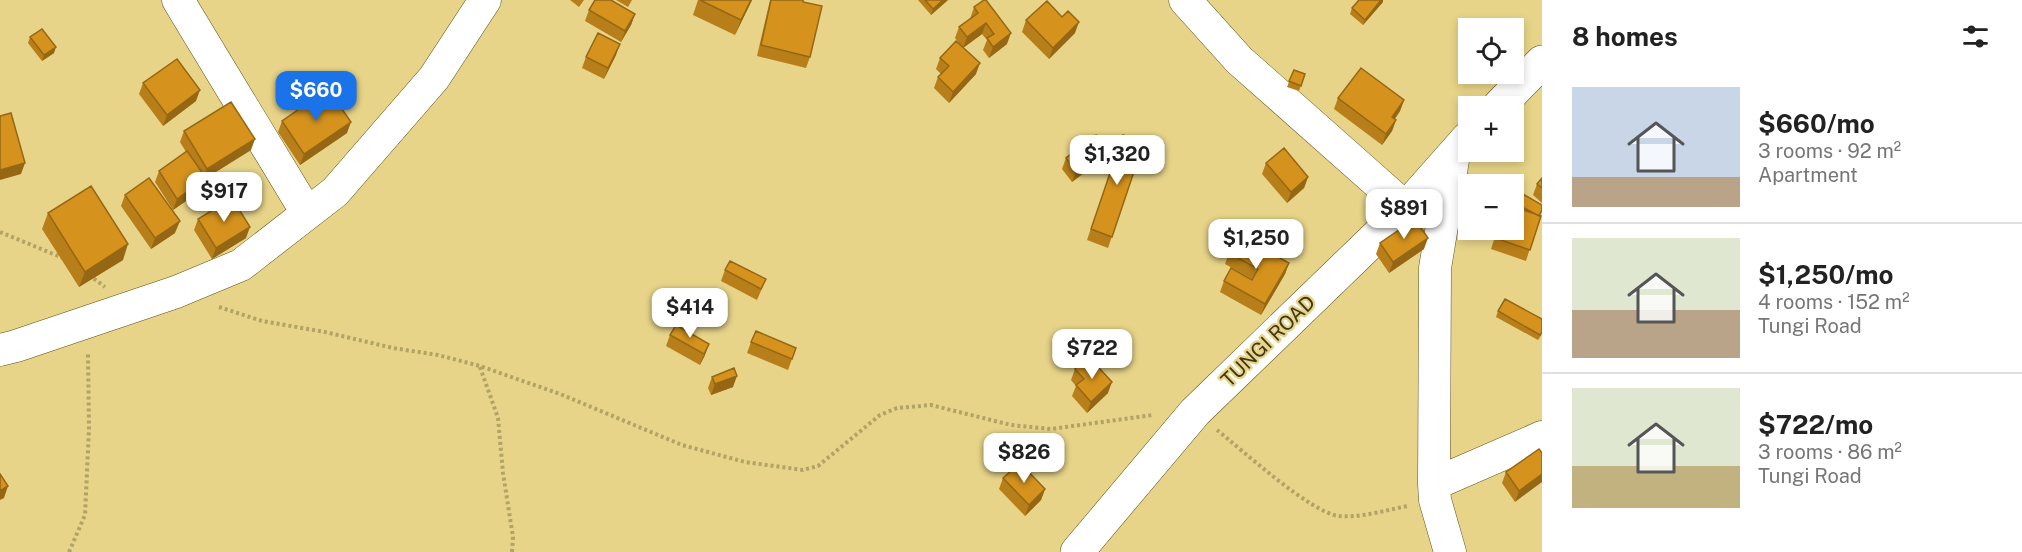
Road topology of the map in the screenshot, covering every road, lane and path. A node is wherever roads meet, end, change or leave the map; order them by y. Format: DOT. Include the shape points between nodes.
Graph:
graph roads {
  1 [pos="178,0"];
  2 [pos="485,0"];
  3 [pos="1185,0"];
  4 [pos="1542,62"];
  5 [pos="1509,96"];
  6 [pos="1458,149"];
  7 [pos="1458,160"];
  8 [pos="1406,208"];
  9 [pos="308,213"];
  10 [pos="0,232"];
  11 [pos="65,259"];
  12 [pos="85,272"];
  13 [pos="176,292"];
  14 [pos="134,306"];
  15 [pos="87,322"];
  16 [pos="0,350"];
  17 [pos="480,366"];
  18 [pos="1194,412"];
  19 [pos="1154,415"];
  20 [pos="1542,436"];
  21 [pos="1434,492"];
  22 [pos="69,552"];
  23 [pos="512,552"];
  24 [pos="1077,552"];
  25 [pos="1450,552"];
  1 -- 9 [label="street"];
  2 -- 9 [label="street" via="434,78 334,192"];
  3 -- 8 [label="street" via="1239,60"];
  4 -- 5 [label="main road"];
  6 -- 8 [label="main road, TUNGI ROAD"];
  7 -- 21 [label="street" via="1435,268"];
  8 -- 18 [label="main road, TUNGI ROAD"];
  9 -- 13 [label="street" via="241,265"];
  10 -- 11 [label="path"];
  12 -- 14 [label="path"];
  13 -- 14 [label="street"];
  13 -- 17 [label="path" via="262,321"];
  14 -- 15 [label="street"];
  15 -- 16 [label="street"];
  15 -- 22 [label="path" via="86,515"];
  17 -- 19 [label="path" via="560,394 682,445 745,462 803,470 818,466 880,415 897,408 931,405 1051,429"];
  17 -- 23 [label="path" via="498,418"];
  18 -- 21 [label="path" via="1311,505 1335,516 1354,517"];
  18 -- 24 [label="main road, TUNGI ROAD"];
  20 -- 21 [label="street"];
  21 -- 25 [label="street"];
}
